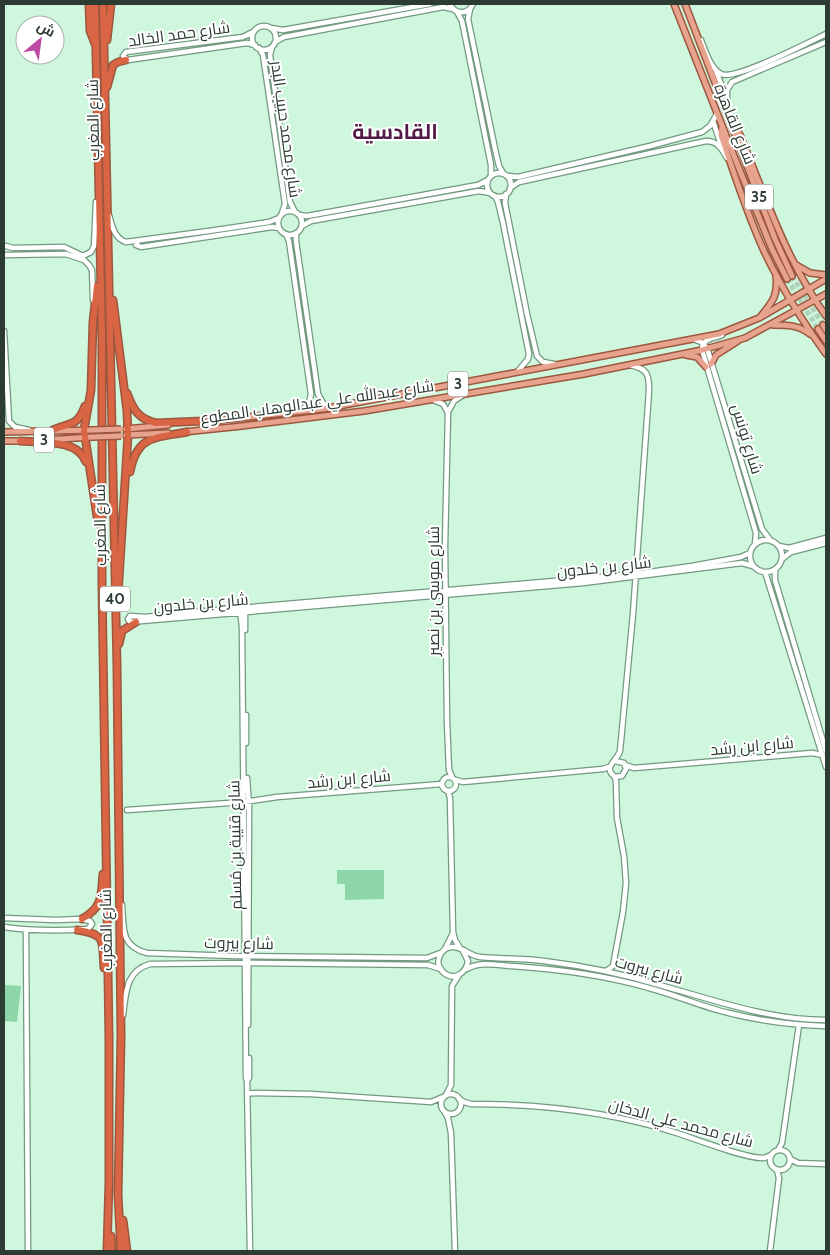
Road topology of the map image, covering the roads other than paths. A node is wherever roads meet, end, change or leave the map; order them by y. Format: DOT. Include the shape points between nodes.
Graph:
graph roads {
  1 [pos="89,4"];
  2 [pos="95,4"];
  3 [pos="103,4"];
  4 [pos="111,4"];
  5 [pos="430,4"];
  6 [pos="674,4"];
  7 [pos="684,4"];
  8 [pos="451,6"];
  9 [pos="472,6"];
  10 [pos="458,12"];
  11 [pos="371,14"];
  12 [pos="364,16"];
  13 [pos="372,20"];
  14 [pos="469,20"];
  15 [pos="462,21"];
  16 [pos="365,22"];
  17 [pos="271,28"];
  18 [pos="283,30"];
  19 [pos="695,31"];
  20 [pos="254,32"];
  21 [pos="826,34"];
  22 [pos="284,36"];
  23 [pos="275,42"];
  24 [pos="826,42"];
  25 [pos="96,45"];
  26 [pos="105,46"];
  27 [pos="194,47"];
  28 [pos="257,47"];
  29 [pos="272,47"];
  30 [pos="186,48"];
  31 [pos="270,59"];
  32 [pos="771,59"];
  33 [pos="126,60"];
  34 [pos="264,60"];
  35 [pos="764,62"];
  36 [pos="774,65"];
  37 [pos="715,68"];
  38 [pos="767,68"];
  39 [pos="739,76"];
  40 [pos="106,91"];
  41 [pos="268,92"];
  42 [pos="275,92"];
  43 [pos="726,98"];
  44 [pos="270,100"];
  45 [pos="276,100"];
  46 [pos="717,114"];
  47 [pos="728,115"];
  48 [pos="713,121"];
  49 [pos="722,126"];
  50 [pos="705,131"];
  51 [pos="696,142"];
  52 [pos="722,149"];
  53 [pos="616,154"];
  54 [pos="606,159"];
  55 [pos="616,160"];
  56 [pos="730,162"];
  57 [pos="279,168"];
  58 [pos="285,168"];
  59 [pos="98,171"];
  60 [pos="287,174"];
  61 [pos="280,175"];
  62 [pos="505,175"];
  63 [pos="489,178"];
  64 [pos="510,188"];
  65 [pos="441,192"];
  66 [pos="431,194"];
  67 [pos="492,194"];
  68 [pos="506,194"];
  69 [pos="442,198"];
  70 [pos="433,199"];
  71 [pos="285,204"];
  72 [pos="291,204"];
  73 [pos="108,211"];
  74 [pos="297,213"];
  75 [pos="282,214"];
  76 [pos="308,216"];
  77 [pos="279,218"];
  78 [pos="308,222"];
  79 [pos="302,226"];
  80 [pos="279,228"];
  81 [pos="219,229"];
  82 [pos="209,231"];
  83 [pos="296,233"];
  84 [pos="286,234"];
  85 [pos="218,236"];
  86 [pos="211,237"];
  87 [pos="507,240"];
  88 [pos="513,240"];
  89 [pos="138,241"];
  90 [pos="5,244"];
  91 [pos="62,247"];
  92 [pos="514,248"];
  93 [pos="508,249"];
  94 [pos="63,254"];
  95 [pos="5,257"];
  96 [pos="100,262"];
  97 [pos="796,265"];
  98 [pos="776,274"];
  99 [pos="826,275"];
  100 [pos="792,276"];
  101 [pos="110,277"];
  102 [pos="787,279"];
  103 [pos="826,279"];
  104 [pos="295,282"];
  105 [pos="302,283"];
  106 [pos="303,290"];
  107 [pos="809,290"];
  108 [pos="297,292"];
  109 [pos="826,294"];
  110 [pos="816,300"];
  111 [pos="792,301"];
  112 [pos="519,306"];
  113 [pos="526,307"];
  114 [pos="798,310"];
  115 [pos="527,314"];
  116 [pos="521,315"];
  117 [pos="826,316"];
  118 [pos="759,318"];
  119 [pos="93,322"];
  120 [pos="770,325"];
  121 [pos="822,328"];
  122 [pos="4,331"];
  123 [pos="725,332"];
  124 [pos="814,337"];
  125 [pos="693,339"];
  126 [pos="739,340"];
  127 [pos="826,341"];
  128 [pos="703,343"];
  129 [pos="308,349"];
  130 [pos="704,349"];
  131 [pos="536,350"];
  132 [pos="529,352"];
  133 [pos="678,354"];
  134 [pos="826,354"];
  135 [pos="309,358"];
  136 [pos="628,364"];
  137 [pos="555,365"];
  138 [pos="708,366"];
  139 [pos="516,373"];
  140 [pos="123,380"];
  141 [pos="92,384"];
  142 [pos="311,394"];
  143 [pos="318,394"];
  144 [pos="464,394"];
  145 [pos="429,399"];
  146 [pos="7,405"];
  147 [pos="330,408"];
  148 [pos="300,412"];
  149 [pos="448,412"];
  150 [pos="720,412"];
  151 [pos="4,419"];
  152 [pos="728,419"];
  153 [pos="204,421"];
  154 [pos="84,430"];
  155 [pos="125,431"];
  156 [pos="4,432"];
  157 [pos="38,432"];
  158 [pos="51,432"];
  159 [pos="187,432"];
  160 [pos="84,438"];
  161 [pos="4,441"];
  162 [pos="20,441"];
  163 [pos="93,489"];
  164 [pos="124,500"];
  165 [pos="753,522"];
  166 [pos="761,524"];
  167 [pos="826,538"];
  168 [pos="771,541"];
  169 [pos="826,543"];
  170 [pos="755,544"];
  171 [pos="778,545"];
  172 [pos="750,553"];
  173 [pos="782,560"];
  174 [pos="753,566"];
  175 [pos="775,570"];
  176 [pos="765,572"];
  177 [pos="635,576"];
  178 [pos="102,584"];
  179 [pos="445,592"];
  180 [pos="774,600"];
  181 [pos="781,600"];
  182 [pos="242,610"];
  183 [pos="115,616"];
  184 [pos="136,622"];
  185 [pos="117,663"];
  186 [pos="820,746"];
  187 [pos="812,753"];
  188 [pos="824,753"];
  189 [pos="615,761"];
  190 [pos="625,764"];
  191 [pos="826,767"];
  192 [pos="634,768"];
  193 [pos="609,769"];
  194 [pos="626,772"];
  195 [pos="615,777"];
  196 [pos="451,778"];
  197 [pos="462,782"];
  198 [pos="442,784"];
  199 [pos="453,789"];
  200 [pos="246,800"];
  201 [pos="127,810"];
  202 [pos="106,831"];
  203 [pos="119,854"];
  204 [pos="4,918"];
  205 [pos="82,919"];
  206 [pos="4,927"];
  207 [pos="26,930"];
  208 [pos="77,930"];
  209 [pos="453,932"];
  210 [pos="244,944"];
  211 [pos="249,948"];
  212 [pos="462,950"];
  213 [pos="443,951"];
  214 [pos="236,956"];
  215 [pos="247,956"];
  216 [pos="259,956"];
  217 [pos="349,958"];
  218 [pos="409,958"];
  219 [pos="516,958"];
  220 [pos="527,959"];
  221 [pos="232,963"];
  222 [pos="247,963"];
  223 [pos="258,963"];
  224 [pos="349,964"];
  225 [pos="384,964"];
  226 [pos="516,966"];
  227 [pos="528,967"];
  228 [pos="441,970"];
  229 [pos="466,970"];
  230 [pos="606,971"];
  231 [pos="247,973"];
  232 [pos="445,974"];
  233 [pos="460,974"];
  234 [pos="635,981"];
  235 [pos="644,983"];
  236 [pos="452,986"];
  237 [pos="664,986"];
  238 [pos="663,992"];
  239 [pos="826,1019"];
  240 [pos="799,1024"];
  241 [pos="826,1026"];
  242 [pos="121,1036"];
  243 [pos="109,1039"];
  244 [pos="451,1085"];
  245 [pos="247,1093"];
  246 [pos="444,1096"];
  247 [pos="457,1097"];
  248 [pos="432,1102"];
  249 [pos="471,1104"];
  250 [pos="443,1110"];
  251 [pos="458,1110"];
  252 [pos="450,1122"];
  253 [pos="782,1143"];
  254 [pos="778,1150"];
  255 [pos="785,1151"];
  256 [pos="771,1155"];
  257 [pos="764,1158"];
  258 [pos="790,1159"];
  259 [pos="770,1162"];
  260 [pos="798,1162"];
  261 [pos="826,1164"];
  262 [pos="789,1165"];
  263 [pos="777,1170"];
  264 [pos="783,1170"];
  265 [pos="779,1178"];
  266 [pos="109,1182"];
  267 [pos="118,1195"];
  268 [pos="28,1251"];
  269 [pos="107,1251"];
  270 [pos="112,1251"];
  271 [pos="121,1251"];
  272 [pos="127,1251"];
  273 [pos="250,1251"];
  274 [pos="455,1251"];
  275 [pos="770,1251"];
  1 -- 25 [label="highway" via="90,31"];
  2 -- 25 [label="highway, شارع المغرب / 40"];
  3 -- 26 [label="highway, شارع المغرب / 40"];
  4 -- 26 [label="highway"];
  5 -- 11 [label="street"];
  6 -- 46 [label="main road, شارع القاهرة / 35"];
  7 -- 19 [label="main road, شارع القاهرة / 35"];
  8 -- 10 [label="street"];
  8 -- 13 [label="street"];
  9 -- 10 [label="street"];
  9 -- 14 [label="street"];
  10 -- 15 [label="street"];
  11 -- 12 [label="street"];
  11 -- 13 [label="street"];
  12 -- 16 [label="street"];
  12 -- 18 [label="street"];
  13 -- 16 [label="street"];
  14 -- 15 [label="street"];
  14 -- 62 [label="street" via="498,164"];
  15 -- 63 [label="street" via="491,165"];
  16 -- 22 [label="street"];
  17 -- 18 [label="street"];
  17 -- 20 [label="street" via="258,27"];
  17 -- 23 [label="street" via="276,34"];
  18 -- 22 [label="street"];
  19 -- 37 [label="street"];
  19 -- 47 [label="main road, شارع القاهرة / 35"];
  20 -- 27 [label="street, شارع حمد الخالد" via="245,37"];
  20 -- 28 [label="street" via="252,38"];
  21 -- 32 [label="street"];
  22 -- 23 [label="street"];
  23 -- 29 [label="street"];
  24 -- 36 [label="street"];
  25 -- 59 [label="highway, شارع المغرب / 40"];
  26 -- 40 [label="highway, شارع المغرب / 40"];
  27 -- 28 [label="street, شارع حمد الخالد" via="247,42"];
  27 -- 30 [label="street, شارع حمد الخالد"];
  28 -- 29 [label="street" via="265,50"];
  28 -- 34 [label="street, شارع محمد حبيب البدر"];
  29 -- 31 [label="street, شارع محمد حبيب البدر"];
  30 -- 33 [label="street, شارع حمد الخالد"];
  30 -- 33 [label="street, شارع حمد الخالد" via="125,52"];
  31 -- 34 [label="street"];
  31 -- 42 [label="street, شارع محمد حبيب البدر"];
  32 -- 35 [label="street"];
  32 -- 36 [label="street"];
  33 -- 40 [label="highway" via="112,65"];
  34 -- 41 [label="street, شارع محمد حبيب البدر"];
  35 -- 38 [label="street"];
  35 -- 39 [label="street"];
  36 -- 38 [label="street"];
  37 -- 39 [label="street" via="720,74"];
  37 -- 43 [label="street"];
  38 -- 39 [label="street"];
  39 -- 43 [label="street" via="729,84"];
  40 -- 73 [label="highway, شارع المغرب / 40"];
  41 -- 42 [label="street"];
  41 -- 44 [label="street, شارع محمد حبيب البدر"];
  42 -- 45 [label="street, شارع محمد حبيب البدر"];
  43 -- 47 [label="street"];
  44 -- 45 [label="street"];
  44 -- 57 [label="street, شارع محمد حبيب البدر"];
  45 -- 58 [label="street, شارع محمد حبيب البدر"];
  46 -- 48 [label="street"];
  46 -- 49 [label="main road, شارع القاهرة / 35"];
  47 -- 97 [label="main road" via="735,123"];
  47 -- 100 [label="main road, شارع القاهرة / 35"];
  48 -- 50 [label="street"];
  48 -- 52 [label="street"];
  49 -- 56 [label="main road" via="721,136"];
  49 -- 102 [label="main road, شارع القاهرة / 35"];
  50 -- 51 [label="street" via="708,136"];
  50 -- 53 [label="street"];
  51 -- 52 [label="street" via="711,141"];
  51 -- 55 [label="street"];
  52 -- 56 [label="street"];
  53 -- 54 [label="street"];
  53 -- 55 [label="street"];
  54 -- 55 [label="street"];
  54 -- 62 [label="street" via="516,177"];
  54 -- 64 [label="street" via="518,182"];
  56 -- 98 [label="main road" via="750,218"];
  57 -- 58 [label="street"];
  57 -- 61 [label="street, شارع محمد حبيب البدر"];
  58 -- 60 [label="street, شارع محمد حبيب البدر"];
  59 -- 91 [label="street" via="92,250 84,256"];
  59 -- 96 [label="highway, شارع المغرب / 40"];
  60 -- 61 [label="street"];
  60 -- 72 [label="street, شارع محمد حبيب البدر"];
  61 -- 71 [label="street, شارع محمد حبيب البدر"];
  62 -- 63 [label="street" via="496,173"];
  62 -- 64 [label="street"];
  63 -- 65 [label="street" via="478,185"];
  63 -- 67 [label="street" via="487,187"];
  64 -- 68 [label="street"];
  65 -- 66 [label="street"];
  65 -- 69 [label="street"];
  66 -- 70 [label="street"];
  66 -- 76 [label="street"];
  67 -- 68 [label="street"];
  67 -- 69 [label="street" via="479,191"];
  67 -- 87 [label="street" via="498,202"];
  68 -- 88 [label="street"];
  69 -- 70 [label="street"];
  70 -- 78 [label="street"];
  71 -- 72 [label="street"];
  71 -- 75 [label="street, شارع محمد حبيب البدر"];
  72 -- 74 [label="street, شارع محمد حبيب البدر"];
  73 -- 89 [label="street" via="119,238 126,242"];
  73 -- 101 [label="highway, شارع المغرب / 40"];
  74 -- 75 [label="street" via="289,211"];
  74 -- 76 [label="street"];
  74 -- 79 [label="street"];
  75 -- 77 [label="street"];
  76 -- 78 [label="street"];
  77 -- 80 [label="street"];
  77 -- 81 [label="street"];
  78 -- 79 [label="street"];
  79 -- 83 [label="street"];
  80 -- 84 [label="street"];
  80 -- 85 [label="street"];
  81 -- 82 [label="street"];
  81 -- 85 [label="street" via="216,232"];
  82 -- 86 [label="street"];
  82 -- 89 [label="street"];
  83 -- 84 [label="street"];
  83 -- 105 [label="street"];
  84 -- 104 [label="street"];
  85 -- 86 [label="street"];
  86 -- 89 [label="street" via="141,248 136,245"];
  87 -- 88 [label="street"];
  87 -- 93 [label="street"];
  88 -- 92 [label="street"];
  90 -- 91 [label="street" via="13,248"];
  90 -- 95 [label="street" via="9,251"];
  91 -- 94 [label="street" via="65,249"];
  92 -- 93 [label="street"];
  92 -- 113 [label="street"];
  93 -- 112 [label="street"];
  94 -- 95 [label="street"];
  94 -- 119 [label="street" via="82,259 91,268"];
  96 -- 119 [label="highway"];
  96 -- 178 [label="highway, شارع المغرب / 40"];
  97 -- 99 [label="main road" via="810,273"];
  97 -- 107 [label="main road"];
  98 -- 111 [label="main road"];
  98 -- 118 [label="main road" via="775,297"];
  101 -- 140 [label="highway"];
  101 -- 183 [label="highway, شارع المغرب / 40"];
  103 -- 107 [label="main road, 3"];
  104 -- 105 [label="street"];
  104 -- 108 [label="street"];
  105 -- 106 [label="street"];
  106 -- 108 [label="street"];
  106 -- 129 [label="street"];
  107 -- 110 [label="main road"];
  107 -- 111 [label="main road, 3"];
  108 -- 129 [label="street"];
  109 -- 110 [label="main road, شارع عبدالله علي عبدالوهاب المطوع / 3"];
  110 -- 114 [label="main road, شارع عبدالله علي عبدالوهاب المطوع / 3"];
  110 -- 117 [label="main road"];
  111 -- 114 [label="main road"];
  111 -- 118 [label="main road, شارع عبدالله علي عبدالوهاب المطوع / 3"];
  112 -- 113 [label="street"];
  112 -- 116 [label="street"];
  113 -- 115 [label="street"];
  114 -- 120 [label="main road, شارع عبدالله علي عبدالوهاب المطوع / 3"];
  114 -- 124 [label="main road"];
  115 -- 116 [label="street"];
  115 -- 131 [label="street"];
  116 -- 132 [label="street"];
  118 -- 123 [label="main road, شارع عبدالله علي عبدالوهاب المطوع / 3"];
  119 -- 141 [label="highway"];
  120 -- 124 [label="main road" via="794,326"];
  120 -- 126 [label="main road, شارع عبدالله علي عبدالوهاب المطوع / 3"];
  121 -- 127 [label="main road"];
  122 -- 146 [label="street"];
  123 -- 125 [label="main road, شارع عبدالله علي عبدالوهاب المطوع / 3"];
  123 -- 128 [label="street"];
  124 -- 134 [label="main road"];
  125 -- 128 [label="street, شارع تونس"];
  125 -- 137 [label="main road, شارع عبدالله علي عبدالوهاب المطوع / 3"];
  126 -- 130 [label="main road, شارع عبدالله علي عبدالوهاب المطوع / 3"];
  126 -- 138 [label="main road" via="716,354"];
  128 -- 130 [label="street, شارع تونس"];
  129 -- 135 [label="street"];
  130 -- 133 [label="main road, شارع عبدالله علي عبدالوهاب المطوع / 3"];
  130 -- 138 [label="street, شارع تونس"];
  131 -- 132 [label="street"];
  131 -- 137 [label="street" via="542,361"];
  132 -- 139 [label="street" via="528,359"];
  133 -- 136 [label="main road, شارع عبدالله علي عبدالوهاب المطوع / 3"];
  133 -- 138 [label="main road" via="697,357"];
  135 -- 142 [label="street"];
  135 -- 143 [label="street"];
  136 -- 144 [label="main road, شارع عبدالله علي عبدالوهاب المطوع / 3"];
  136 -- 177 [label="street" via="643,370 649,378"];
  137 -- 139 [label="main road, شارع عبدالله علي عبدالوهاب المطوع / 3"];
  138 -- 150 [label="street, شارع تونس"];
  138 -- 152 [label="street, شارع تونس"];
  139 -- 147 [label="main road, شارع عبدالله علي عبدالوهاب المطوع / 3"];
  140 -- 153 [label="highway" via="136,414 149,422"];
  140 -- 155 [label="highway"];
  141 -- 154 [label="highway"];
  141 -- 158 [label="highway" via="79,418 71,425"];
  142 -- 143 [label="street"];
  142 -- 148 [label="street" via="309,403"];
  143 -- 147 [label="street" via="322,403"];
  144 -- 145 [label="main road, شارع عبدالله علي عبدالوهاب المطوع / 3"];
  144 -- 149 [label="street" via="454,401"];
  145 -- 149 [label="street" via="443,404"];
  145 -- 159 [label="main road, شارع عبدالله علي عبدالوهاب المطوع / 3"];
  146 -- 151 [label="street"];
  146 -- 157 [label="street" via="11,424"];
  147 -- 148 [label="main road, شارع عبدالله علي عبدالوهاب المطوع / 3"];
  148 -- 153 [label="main road, شارع عبدالله علي عبدالوهاب المطوع / 3"];
  149 -- 179 [label="street, شارع موسى بن نصير"];
  150 -- 152 [label="street" via="724,411"];
  150 -- 165 [label="street, شارع تونس"];
  152 -- 166 [label="street, شارع تونس"];
  153 -- 155 [label="main road, شارع عبدالله علي عبدالوهاب المطوع / 3"];
  154 -- 155 [label="main road, شارع عبدالله علي عبدالوهاب المطوع / 3, bridge"];
  154 -- 158 [label="main road, شارع عبدالله علي عبدالوهاب المطوع / 3"];
  154 -- 160 [label="highway"];
  155 -- 159 [label="main road, شارع عبدالله علي عبدالوهاب المطوع / 3"];
  155 -- 160 [label="main road, شارع عبدالله علي عبدالوهاب المطوع / 3, bridge" via="121,436"];
  155 -- 164 [label="highway"];
  156 -- 157 [label="main road, شارع عبدالله علي عبدالوهاب المطوع / 3"];
  157 -- 158 [label="main road, شارع عبدالله علي عبدالوهاب المطوع / 3"];
  159 -- 164 [label="highway" via="147,441 138,449 132,459"];
  160 -- 162 [label="main road, شارع عبدالله علي عبدالوهاب المطوع / 3"];
  160 -- 163 [label="highway"];
  161 -- 162 [label="main road, شارع عبدالله علي عبدالوهاب المطوع / 3"];
  162 -- 163 [label="highway" via="75,448 85,459"];
  163 -- 178 [label="highway"];
  164 -- 183 [label="highway"];
  165 -- 166 [label="street" via="757,527"];
  165 -- 170 [label="street, شارع تونس" via="757,536"];
  166 -- 168 [label="street, شارع تونس"];
  167 -- 171 [label="street" via="787,548"];
  168 -- 170 [label="street" via="762,540"];
  168 -- 171 [label="street"];
  169 -- 173 [label="street" via="789,553"];
  170 -- 172 [label="street"];
  171 -- 173 [label="street"];
  172 -- 174 [label="street"];
  172 -- 177 [label="street, شارع بن خلدون"];
  173 -- 175 [label="street"];
  174 -- 176 [label="street"];
  174 -- 177 [label="street, شارع بن خلدون" via="742,563"];
  175 -- 176 [label="street"];
  175 -- 181 [label="street"];
  176 -- 180 [label="street"];
  177 -- 179 [label="street, شارع بن خلدون"];
  177 -- 189 [label="street" via="620,751"];
  178 -- 202 [label="highway, شارع المغرب / 40"];
  179 -- 182 [label="street, شارع بن خلدون"];
  179 -- 196 [label="street, شارع موسى بن نصير"];
  180 -- 181 [label="street" via="778,596"];
  180 -- 186 [label="street"];
  181 -- 188 [label="street"];
  182 -- 184 [label="street, شارع بن خلدون"];
  182 -- 184 [label="street, شارع بن خلدون" via="128,618 130,622"];
  182 -- 200 [label="street, شارع قتيبة بن مُسلم"];
  183 -- 185 [label="highway, شارع المغرب / 40"];
  184 -- 185 [label="highway" via="122,631"];
  185 -- 203 [label="highway, شارع المغرب / 40"];
  186 -- 187 [label="street, شارع ابن رشد"];
  186 -- 188 [label="street"];
  187 -- 188 [label="street, شارع ابن رشد"];
  187 -- 192 [label="street, شارع ابن رشد"];
  188 -- 191 [label="street"];
  189 -- 190 [label="street"];
  189 -- 193 [label="street"];
  190 -- 192 [label="street, شارع ابن رشد"];
  190 -- 194 [label="street"];
  192 -- 194 [label="street, شارع ابن رشد"];
  193 -- 195 [label="street"];
  193 -- 197 [label="street"];
  194 -- 195 [label="street"];
  195 -- 230 [label="street" via="626,883 613,966"];
  196 -- 197 [label="street"];
  196 -- 198 [label="street" via="443,780"];
  196 -- 199 [label="street"];
  197 -- 199 [label="street"];
  198 -- 199 [label="street" via="444,789"];
  198 -- 200 [label="street, شارع ابن رشد"];
  199 -- 209 [label="street" via="450,798"];
  200 -- 201 [label="street, شارع ابن رشد"];
  200 -- 210 [label="street, شارع قتيبة بن مُسلم"];
  200 -- 211 [label="street, شارع قتيبة بن مُسلم"];
  202 -- 205 [label="highway" via="101,896 97,909"];
  202 -- 243 [label="highway, شارع المغرب / 40"];
  203 -- 214 [label="street, شارع بيروت" via="124,931 130,945 150,953"];
  203 -- 242 [label="highway, شارع المغرب / 40"];
  204 -- 205 [label="street"];
  205 -- 208 [label="street" via="90,921 91,926"];
  206 -- 207 [label="street"];
  207 -- 208 [label="street"];
  207 -- 268 [label="street"];
  208 -- 243 [label="highway" via="92,932 102,940"];
  209 -- 212 [label="street"];
  209 -- 213 [label="street"];
  210 -- 214 [label="street" via="242,952"];
  210 -- 215 [label="street, شارع قتيبة بن مُسلم"];
  211 -- 215 [label="street, شارع قتيبة بن مُسلم"];
  211 -- 216 [label="street"];
  212 -- 213 [label="street" via="451,947"];
  212 -- 219 [label="street, شارع بيروت" via="478,957"];
  212 -- 229 [label="street" via="468,961"];
  213 -- 218 [label="street, شارع بيروت" via="432,958"];
  213 -- 228 [label="street" via="438,962"];
  214 -- 215 [label="street, شارع بيروت"];
  215 -- 216 [label="street, شارع بيروت"];
  215 -- 222 [label="street, شارع قتيبة بن مُسلم"];
  216 -- 217 [label="street, شارع بيروت"];
  217 -- 218 [label="street, شارع بيروت"];
  217 -- 224 [label="street"];
  218 -- 225 [label="street" via="409,962"];
  219 -- 220 [label="street, شارع بيروت"];
  219 -- 226 [label="street" via="519,962"];
  220 -- 227 [label="street" via="524,963"];
  220 -- 230 [label="street, شارع بيروت"];
  221 -- 222 [label="street, شارع بيروت"];
  221 -- 231 [label="street"];
  221 -- 242 [label="street, شارع بيروت" via="157,963 137,970 127,986"];
  222 -- 223 [label="street, شارع بيروت"];
  222 -- 231 [label="street, شارع قتيبة بن مُسلم"];
  223 -- 224 [label="street, شارع بيروت"];
  223 -- 231 [label="street"];
  224 -- 225 [label="street, شارع بيروت"];
  225 -- 228 [label="street, شارع بيروت" via="430,965"];
  226 -- 227 [label="street, شارع بيروت"];
  226 -- 229 [label="street, شارع بيروت" via="478,965"];
  227 -- 234 [label="street, شارع بيروت"];
  228 -- 232 [label="street"];
  229 -- 233 [label="street"];
  230 -- 234 [label="street, شارع بيروت"];
  231 -- 245 [label="street, شارع قتيبة بن مُسلم"];
  232 -- 233 [label="street"];
  232 -- 236 [label="street"];
  233 -- 236 [label="street"];
  234 -- 235 [label="street, شارع بيروت"];
  235 -- 237 [label="street, شارع بيروت"];
  235 -- 238 [label="street, شارع بيروت"];
  236 -- 244 [label="street"];
  237 -- 238 [label="street"];
  237 -- 239 [label="street, شارع بيروت" via="742,1009"];
  238 -- 240 [label="street, شارع بيروت" via="731,1014"];
  240 -- 241 [label="street, شارع بيروت"];
  240 -- 253 [label="street"];
  242 -- 267 [label="highway, شارع المغرب / 40"];
  243 -- 266 [label="highway, شارع المغرب / 40"];
  244 -- 246 [label="street"];
  244 -- 247 [label="street"];
  245 -- 248 [label="street"];
  245 -- 273 [label="street, شارع قتيبة بن مُسلم"];
  246 -- 247 [label="street"];
  246 -- 248 [label="street"];
  246 -- 250 [label="street"];
  247 -- 249 [label="street, شارع محمد علي الدخان"];
  247 -- 251 [label="street" via="461,1103"];
  248 -- 250 [label="street"];
  249 -- 251 [label="street, شارع محمد علي الدخان"];
  249 -- 257 [label="street, شارع محمد علي الدخان" via="606,1115"];
  250 -- 251 [label="street" via="449,1114"];
  250 -- 252 [label="street"];
  251 -- 252 [label="street"];
  252 -- 274 [label="street"];
  253 -- 254 [label="street"];
  253 -- 255 [label="street"];
  254 -- 255 [label="street"];
  254 -- 256 [label="street"];
  255 -- 258 [label="street"];
  256 -- 257 [label="street, شارع محمد علي الدخان"];
  256 -- 259 [label="street"];
  257 -- 259 [label="street, شارع محمد علي الدخان"];
  258 -- 260 [label="street"];
  258 -- 262 [label="street"];
  259 -- 263 [label="street"];
  260 -- 261 [label="street"];
  260 -- 262 [label="street"];
  262 -- 264 [label="street"];
  263 -- 264 [label="street"];
  263 -- 265 [label="street"];
  264 -- 265 [label="street"];
  265 -- 275 [label="street"];
  266 -- 269 [label="highway"];
  266 -- 270 [label="highway, 40"];
  267 -- 271 [label="highway, 40"];
  267 -- 272 [label="highway"];
}
